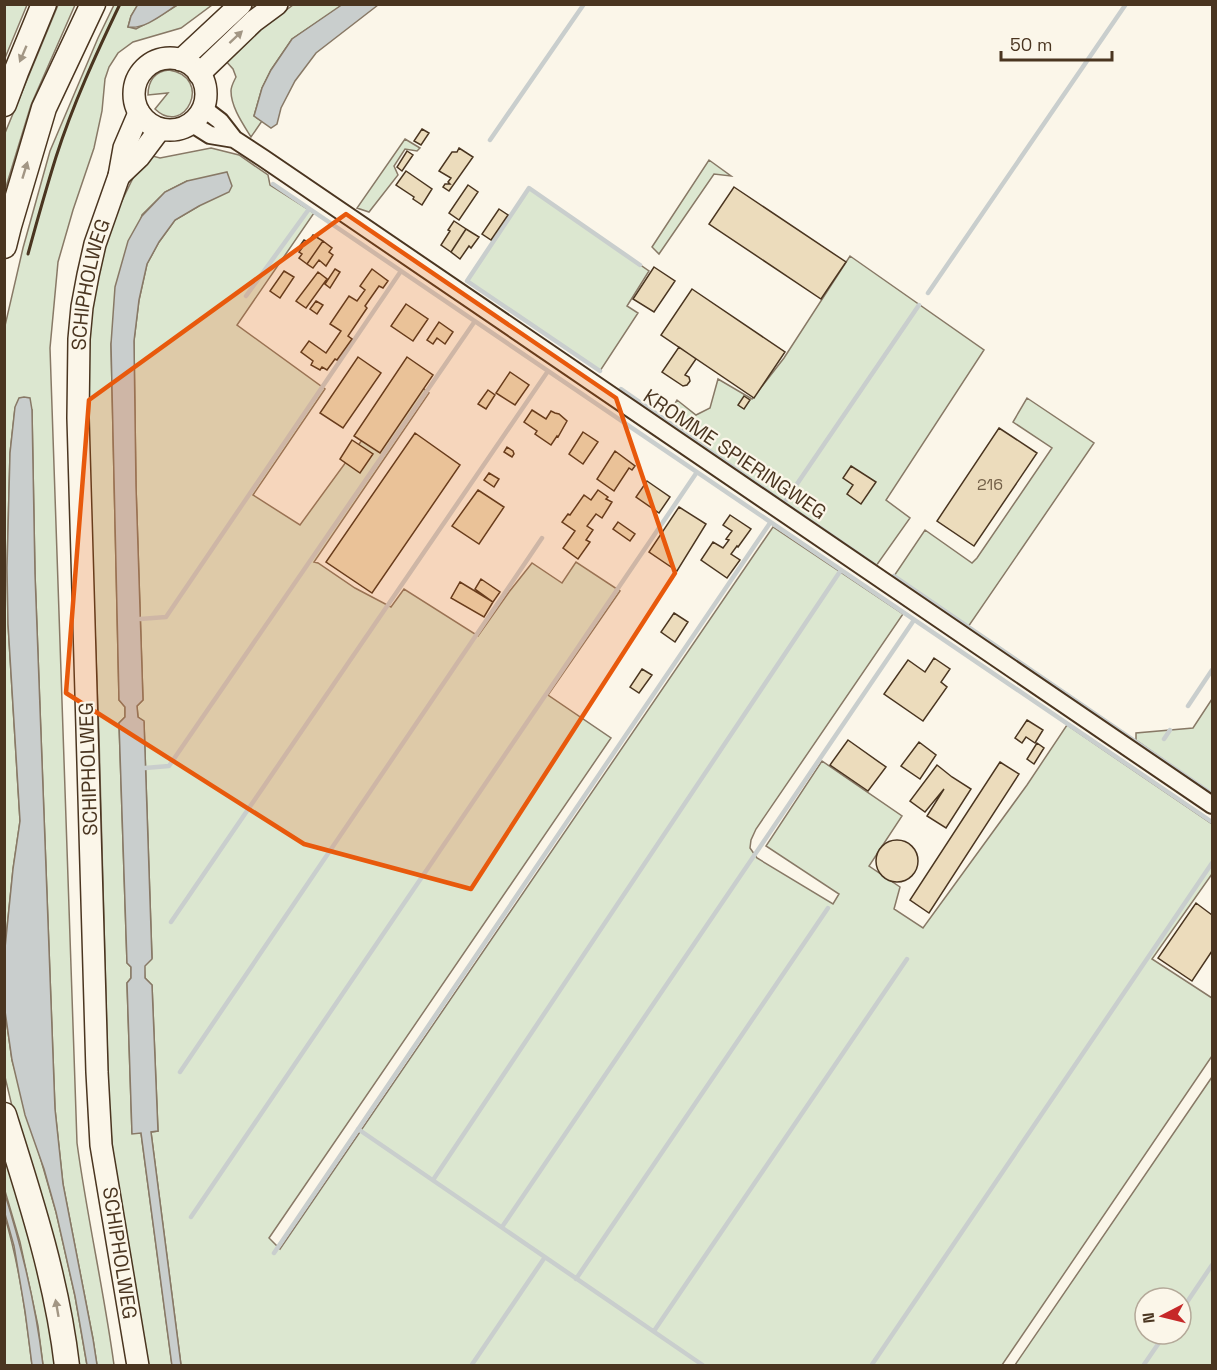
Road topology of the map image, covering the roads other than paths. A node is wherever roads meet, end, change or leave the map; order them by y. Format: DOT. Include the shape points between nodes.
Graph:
graph roads {
  1 [pos="44,4"];
  2 [pos="93,4"];
  3 [pos="241,4"];
  4 [pos="277,4"];
  5 [pos="181,60"];
  6 [pos="199,74"];
  7 [pos="4,104"];
  8 [pos="139,113"];
  9 [pos="197,116"];
  10 [pos="160,129"];
  11 [pos="119,176"];
  12 [pos="4,246"];
  13 [pos="1212,805"];
  14 [pos="4,1115"];
  15 [pos="67,1365"];
  16 [pos="138,1365"];
  1 -- 7 [label="highway, one-way"];
  12 -- 2 [label="highway, one-way" via="44,108"];
  3 -- 5 [label="main road"];
  6 -- 4 [label="main road, one-way"];
  5 -- 6 [label="main road"];
  5 -- 8 [label="main road" via="157,60 138,77 134,101"];
  6 -- 9 [label="main road" via="206,91"];
  8 -- 10 [label="main road"];
  8 -- 11 [label="main road, SCHIPHOLWEG" via="124,148"];
  9 -- 10 [label="main road" via="182,128"];
  9 -- 13 [label="street, KROMME SPIERINGWEG" via="210,135 234,139"];
  10 -- 11 [label="main road, SCHIPHOLWEG"];
  11 -- 16 [label="main road, SCHIPHOLWEG" via="95,244 82,307 78,418 97,1072 102,1145"];
  15 -- 14 [label="highway, one-way" via="55,1294"];
}
